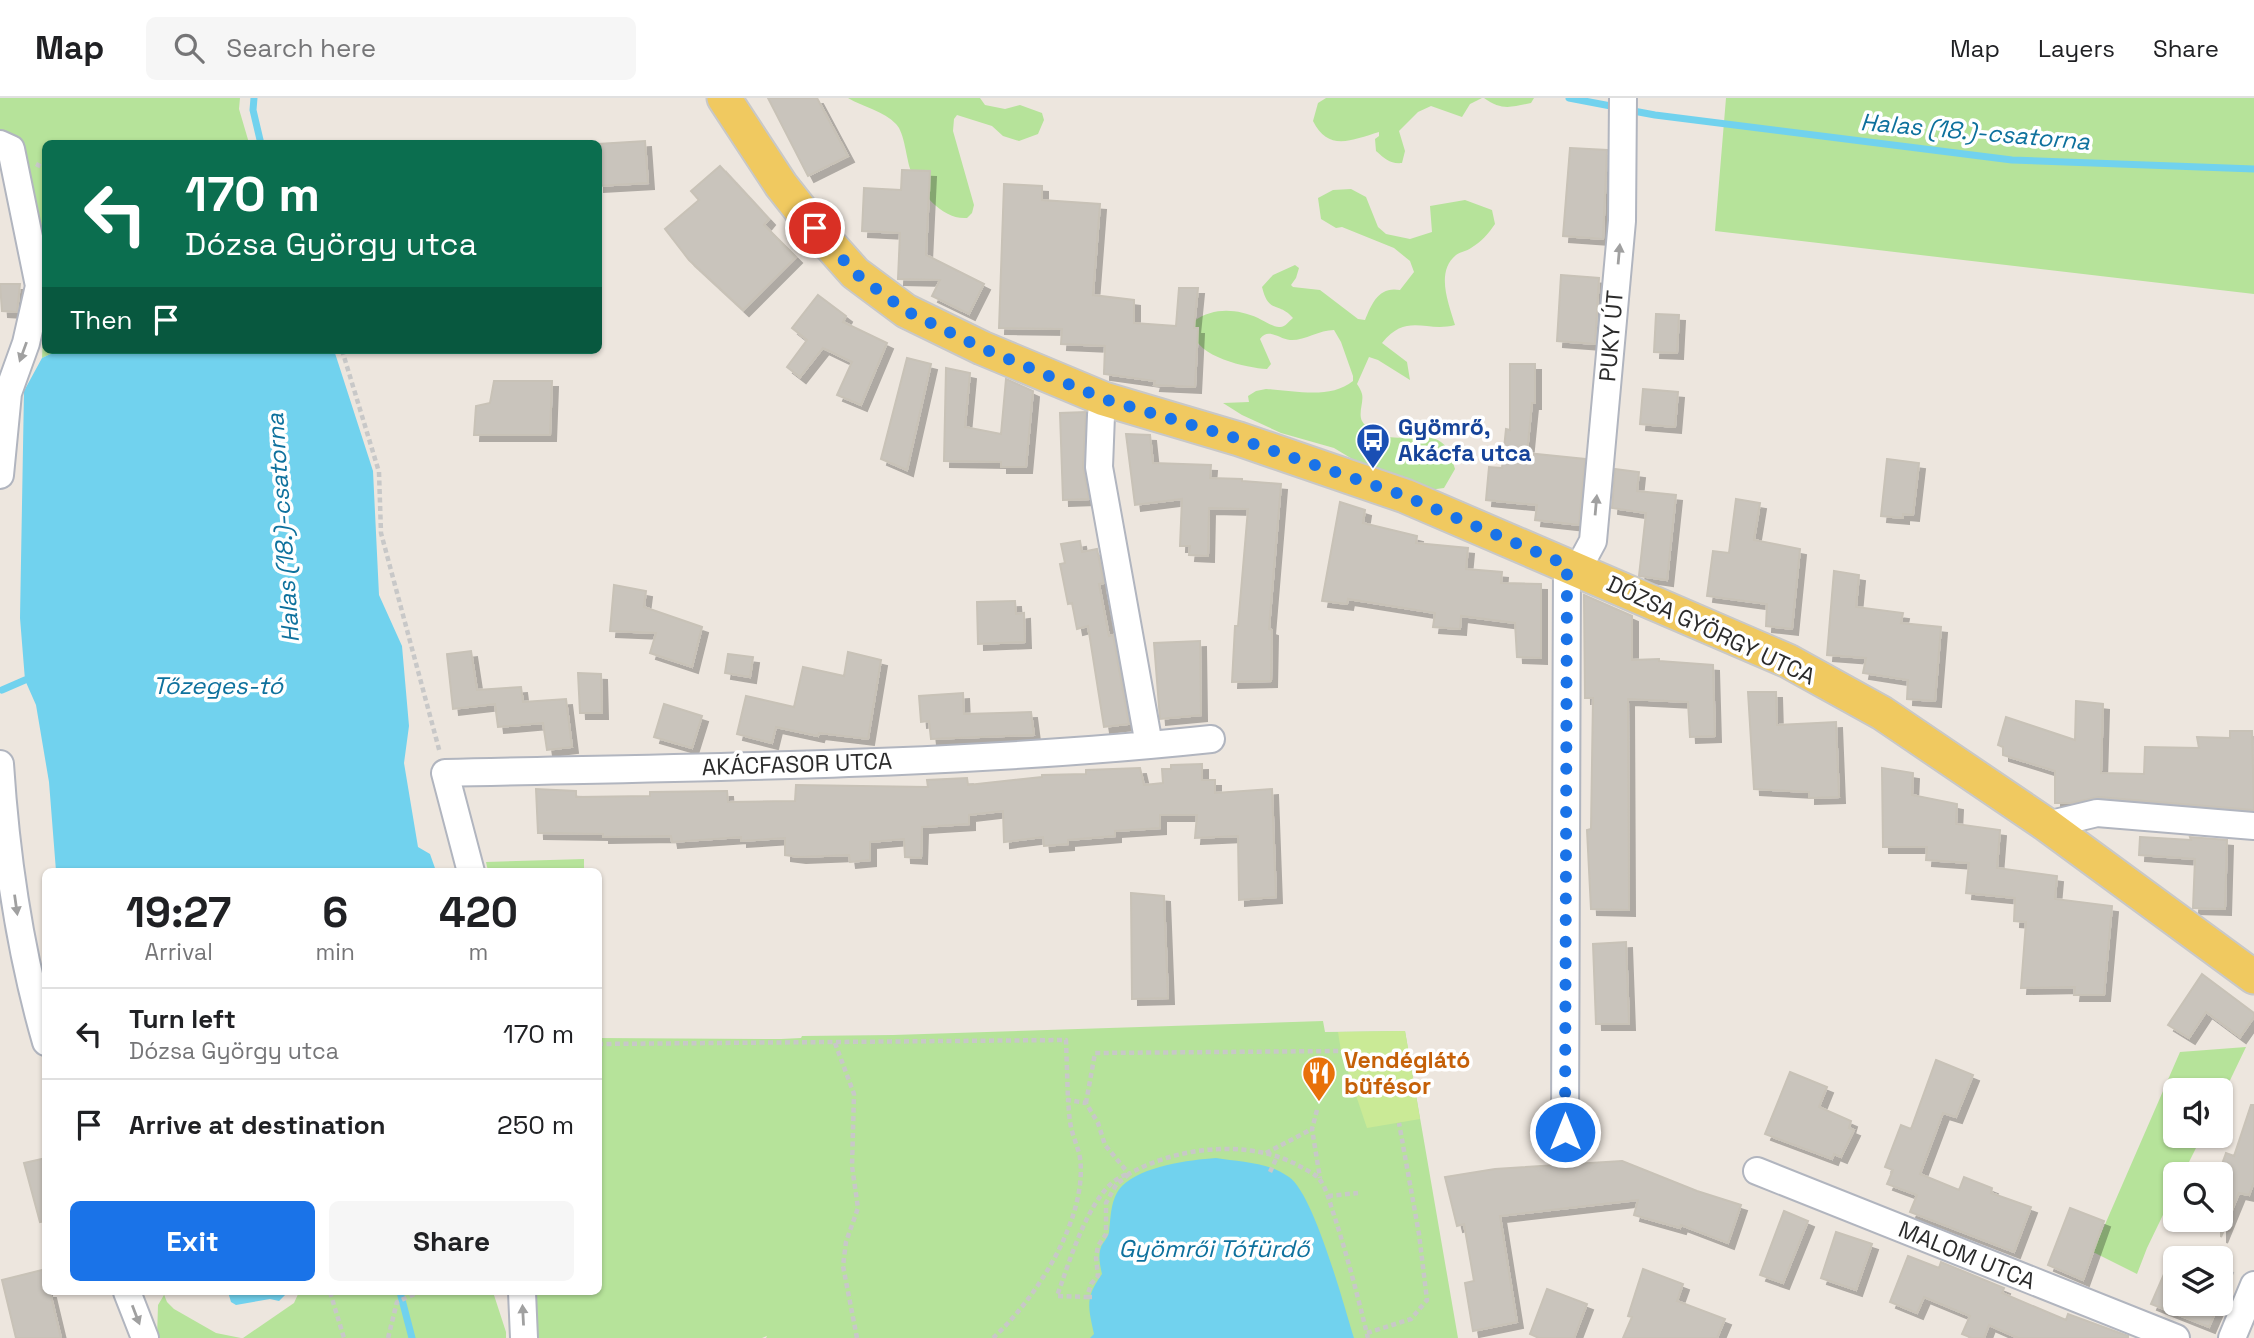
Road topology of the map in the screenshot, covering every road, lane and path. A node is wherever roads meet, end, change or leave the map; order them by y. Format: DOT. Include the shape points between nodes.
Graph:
graph roads {
  1 [pos="724,98"];
  2 [pos="1623,98"];
  3 [pos="0,144"];
  4 [pos="343,354"];
  5 [pos="1104,399"];
  6 [pos="0,475"];
  7 [pos="1573,567"];
  8 [pos="1211,739"];
  9 [pos="1149,745"];
  10 [pos="0,764"];
  11 [pos="445,773"];
  12 [pos="2047,825"];
  13 [pos="2254,826"];
  14 [pos="470,868"];
  15 [pos="2254,977"];
  16 [pos="42,1025"];
  17 [pos="835,1043"];
  18 [pos="602,1044"];
  19 [pos="1341,1051"];
  20 [pos="1068,1100"];
  21 [pos="1086,1103"];
  22 [pos="1317,1110"];
  23 [pos="1399,1122"];
  24 [pos="1312,1129"];
  25 [pos="1565,1132"];
  26 [pos="1265,1154"];
  27 [pos="1277,1157"];
  28 [pos="1757,1171"];
  29 [pos="1270,1172"];
  30 [pos="1129,1174"];
  31 [pos="1320,1179"];
  32 [pos="1358,1193"];
  33 [pos="1328,1196"];
  34 [pos="2254,1285"];
  35 [pos="128,1295"];
  36 [pos="331,1295"];
  37 [pos="414,1295"];
  38 [pos="522,1295"];
  39 [pos="1087,1297"];
  40 [pos="1094,1297"];
  41 [pos="1367,1335"];
  42 [pos="145,1338"];
  43 [pos="344,1338"];
  44 [pos="388,1338"];
  45 [pos="524,1338"];
  46 [pos="857,1338"];
  47 [pos="993,1338"];
  48 [pos="2176,1338"];
  49 [pos="2232,1338"];
  1 -- 5 [label="main road, DÓZSA GYÖRGY UTCA" via="781,185 855,273 906,311"];
  7 -- 2 [label="street, PUKY ÚT, one-way" via="1593,541 1622,221"];
  3 -- 6 [label="street, one-way" via="11,149 39,286 8,393"];
  4 -- 11 [label="path" via="379,472 381,533"];
  5 -- 7 [label="main road, DÓZSA GYÖRGY UTCA" via="1405,496"];
  5 -- 9 [label="street" via="1099,467"];
  7 -- 12 [label="main road, DÓZSA GYÖRGY UTCA" via="1799,668 1882,713"];
  7 -- 25 [label="street"];
  8 -- 9 [label="street, AKÁCFASOR UTCA"];
  9 -- 11 [label="street, AKÁCFASOR UTCA" via="858,764"];
  10 -- 16 [label="street, one-way" via="19,924"];
  11 -- 14 [label="street"];
  12 -- 13 [label="street" via="2097,813"];
  12 -- 15 [label="main road, DÓZSA GYÖRGY UTCA"];
  17 -- 18 [label="path"];
  17 -- 20 [label="path" via="1066,1040"];
  17 -- 46 [label="path" via="854,1094 852,1166 858,1208 843,1266"];
  19 -- 21 [label="path" via="1095,1053"];
  20 -- 21 [label="path"];
  20 -- 47 [label="path" via="1080,1159 1080,1186 1071,1220 1054,1261 1030,1298"];
  21 -- 30 [label="path" via="1105,1145"];
  22 -- 24 [label="path"];
  23 -- 41 [label="path" via="1427,1300 1411,1319"];
  24 -- 26 [label="path"];
  24 -- 31 [label="path"];
  26 -- 27 [label="path"];
  26 -- 30 [label="path" via="1223,1150 1174,1155"];
  27 -- 29 [label="path"];
  27 -- 31 [label="path"];
  28 -- 48 [label="street, MALOM UTCA"];
  30 -- 39 [label="path" via="1116,1185 1107,1203 1106,1234 1096,1258 1098,1276"];
  30 -- 39 [label="path" via="1119,1176 1099,1196 1057,1296"];
  31 -- 33 [label="path"];
  32 -- 33 [label="path"];
  33 -- 41 [label="path"];
  34 -- 49 [label="street"];
  35 -- 42 [label="street, one-way"];
  36 -- 43 [label="path"];
  37 -- 44 [label="path" via="397,1303"];
  45 -- 38 [label="street, one-way"];
  39 -- 40 [label="path"];
}
